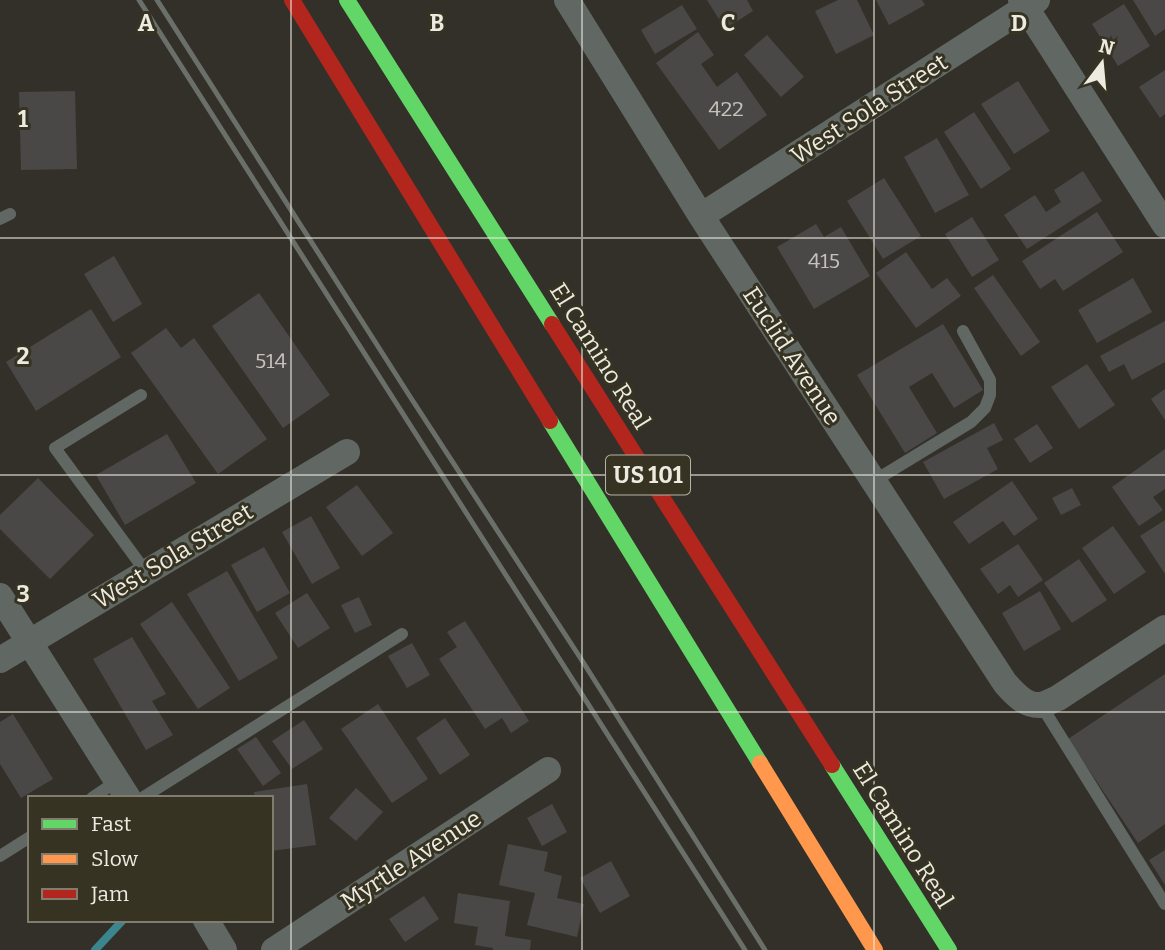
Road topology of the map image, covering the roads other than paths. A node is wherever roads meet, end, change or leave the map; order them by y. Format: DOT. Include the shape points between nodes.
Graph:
graph roads {
  1 [pos="292,0"];
  2 [pos="347,0"];
  3 [pos="567,0"];
  4 [pos="1028,2"];
  5 [pos="701,216"];
  6 [pos="1165,225"];
  7 [pos="963,331"];
  8 [pos="141,395"];
  9 [pos="347,452"];
  10 [pos="874,481"];
  11 [pos="146,572"];
  12 [pos="0,596"];
  13 [pos="1165,628"];
  14 [pos="402,634"];
  15 [pos="29,642"];
  16 [pos="0,660"];
  17 [pos="1034,704"];
  18 [pos="548,770"];
  19 [pos="123,789"];
  20 [pos="99,796"];
  21 [pos="145,796"];
  22 [pos="28,838"];
  23 [pos="0,856"];
  24 [pos="1165,905"];
  25 [pos="207,922"];
  26 [pos="225,950"];
  27 [pos="274,950"];
  28 [pos="875,950"];
  29 [pos="949,950"];
  1 -- 28 [label="highway, US 101"];
  2 -- 29 [label="highway, El Camino Real / US 101"];
  3 -- 5 [label="street, Euclid Avenue"];
  4 -- 5 [label="street, West Sola Street"];
  4 -- 6 [label="street"];
  5 -- 10 [label="street, Euclid Avenue"];
  7 -- 10 [label="lane" via="990,380 985,408 971,422"];
  8 -- 11 [label="lane" via="55,448"];
  9 -- 11 [label="street, West Sola Street"];
  10 -- 17 [label="street, Euclid Avenue" via="1005,683 1015,695"];
  11 -- 15 [label="street, West Sola Street"];
  12 -- 15 [label="street"];
  13 -- 17 [label="street" via="1058,698"];
  14 -- 21 [label="lane"];
  15 -- 16 [label="street, West Sola Street"];
  15 -- 19 [label="street"];
  17 -- 24 [label="lane"];
  18 -- 27 [label="street, Myrtle Avenue"];
  19 -- 20 [label="lane"];
  22 -- 23 [label="lane"];
  25 -- 26 [label="street"];
}
